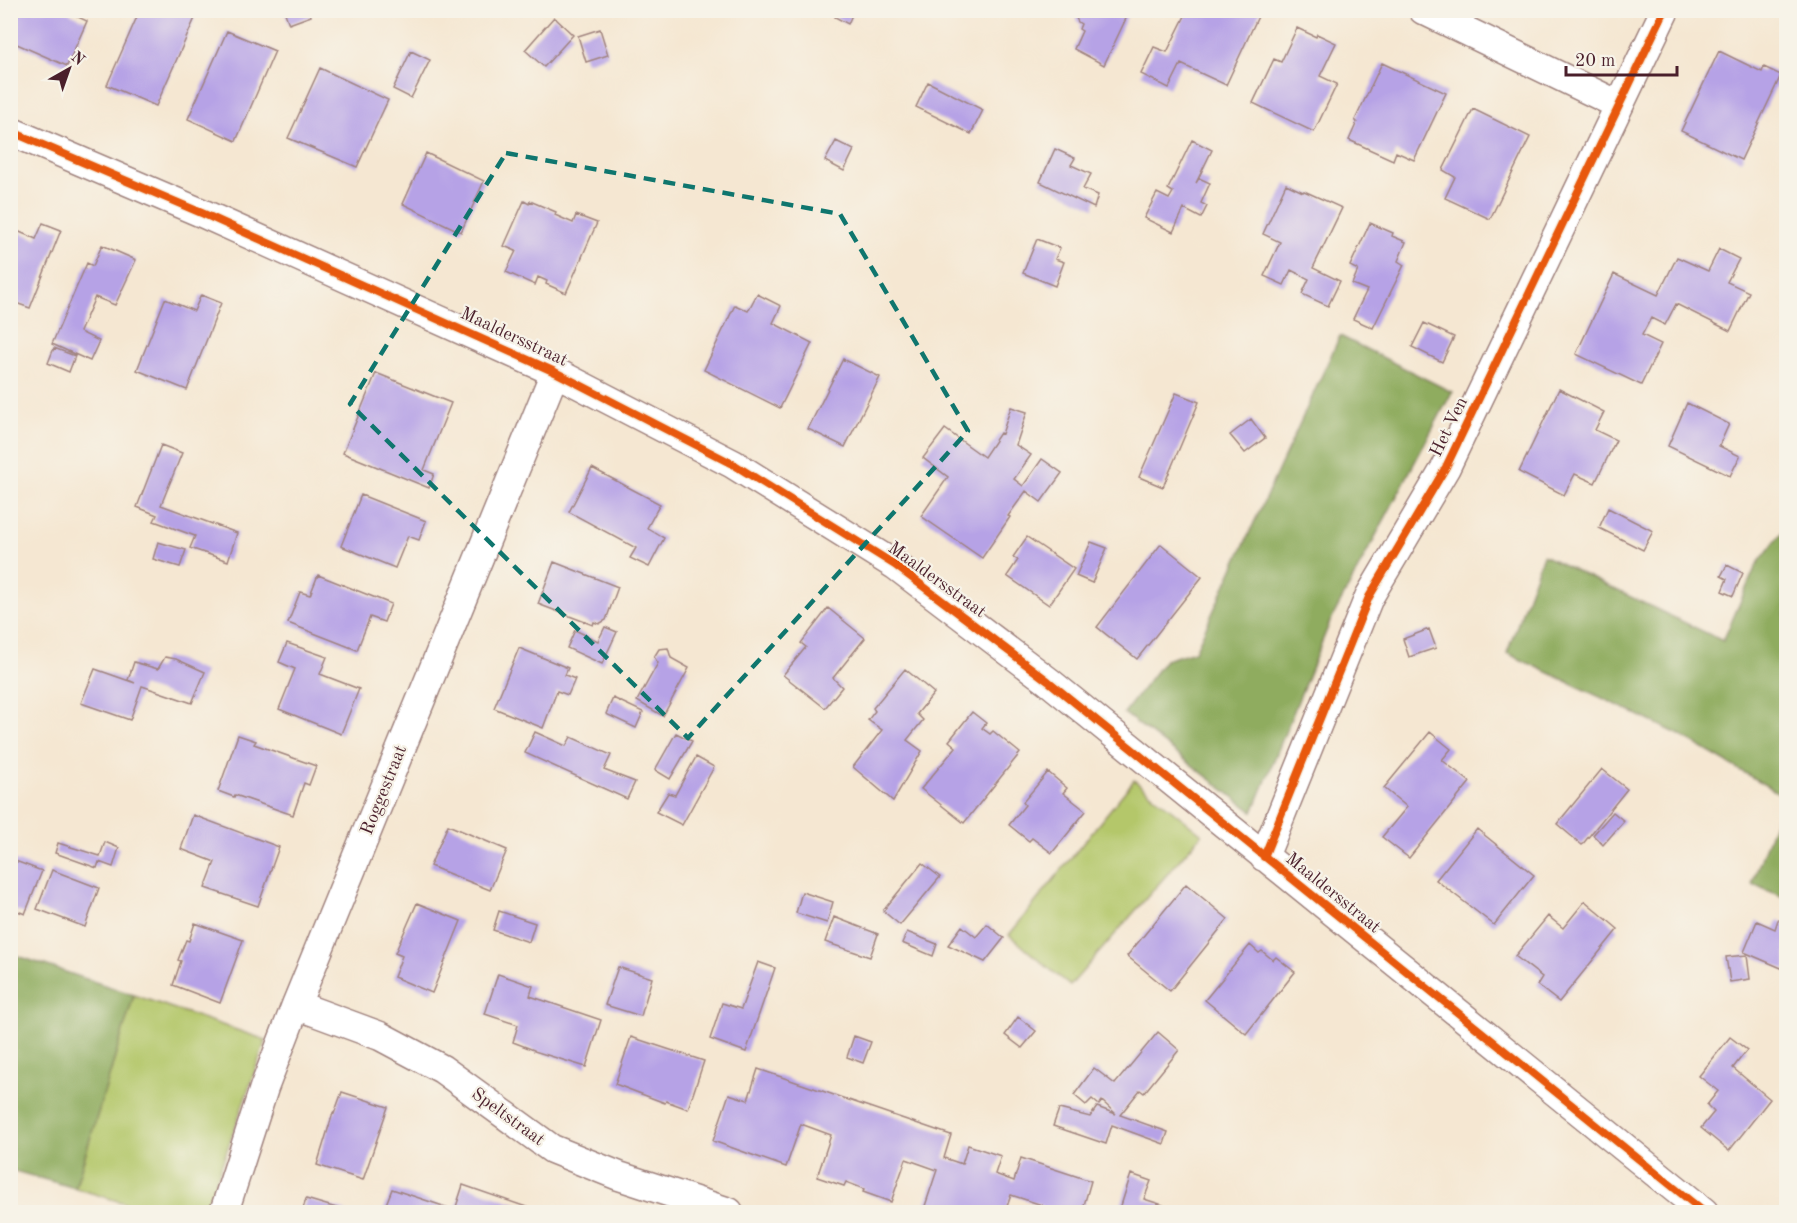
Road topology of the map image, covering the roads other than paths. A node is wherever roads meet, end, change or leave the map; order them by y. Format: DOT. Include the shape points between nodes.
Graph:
graph roads {
  1 [pos="1423,10"];
  2 [pos="1665,10"];
  3 [pos="1619,105"];
  4 [pos="10,131"];
  5 [pos="555,372"];
  6 [pos="1264,857"];
  7 [pos="296,1005"];
  8 [pos="224,1212"];
  9 [pos="729,1212"];
  10 [pos="1704,1212"];
  1 -- 3 [label="street"];
  2 -- 3 [label="street, Het Ven"];
  3 -- 6 [label="street, Het Ven" via="1446,467 1369,597"];
  4 -- 5 [label="street, Maaldersstraat"];
  5 -- 6 [label="street, Maaldersstraat" via="733,464 895,565 1048,681"];
  5 -- 7 [label="street, Roggestraat"];
  6 -- 10 [label="street, Maaldersstraat"];
  7 -- 8 [label="street, Roggestraat"];
  7 -- 9 [label="street, Speltstraat" via="380,1036 442,1069 552,1149"];
}
